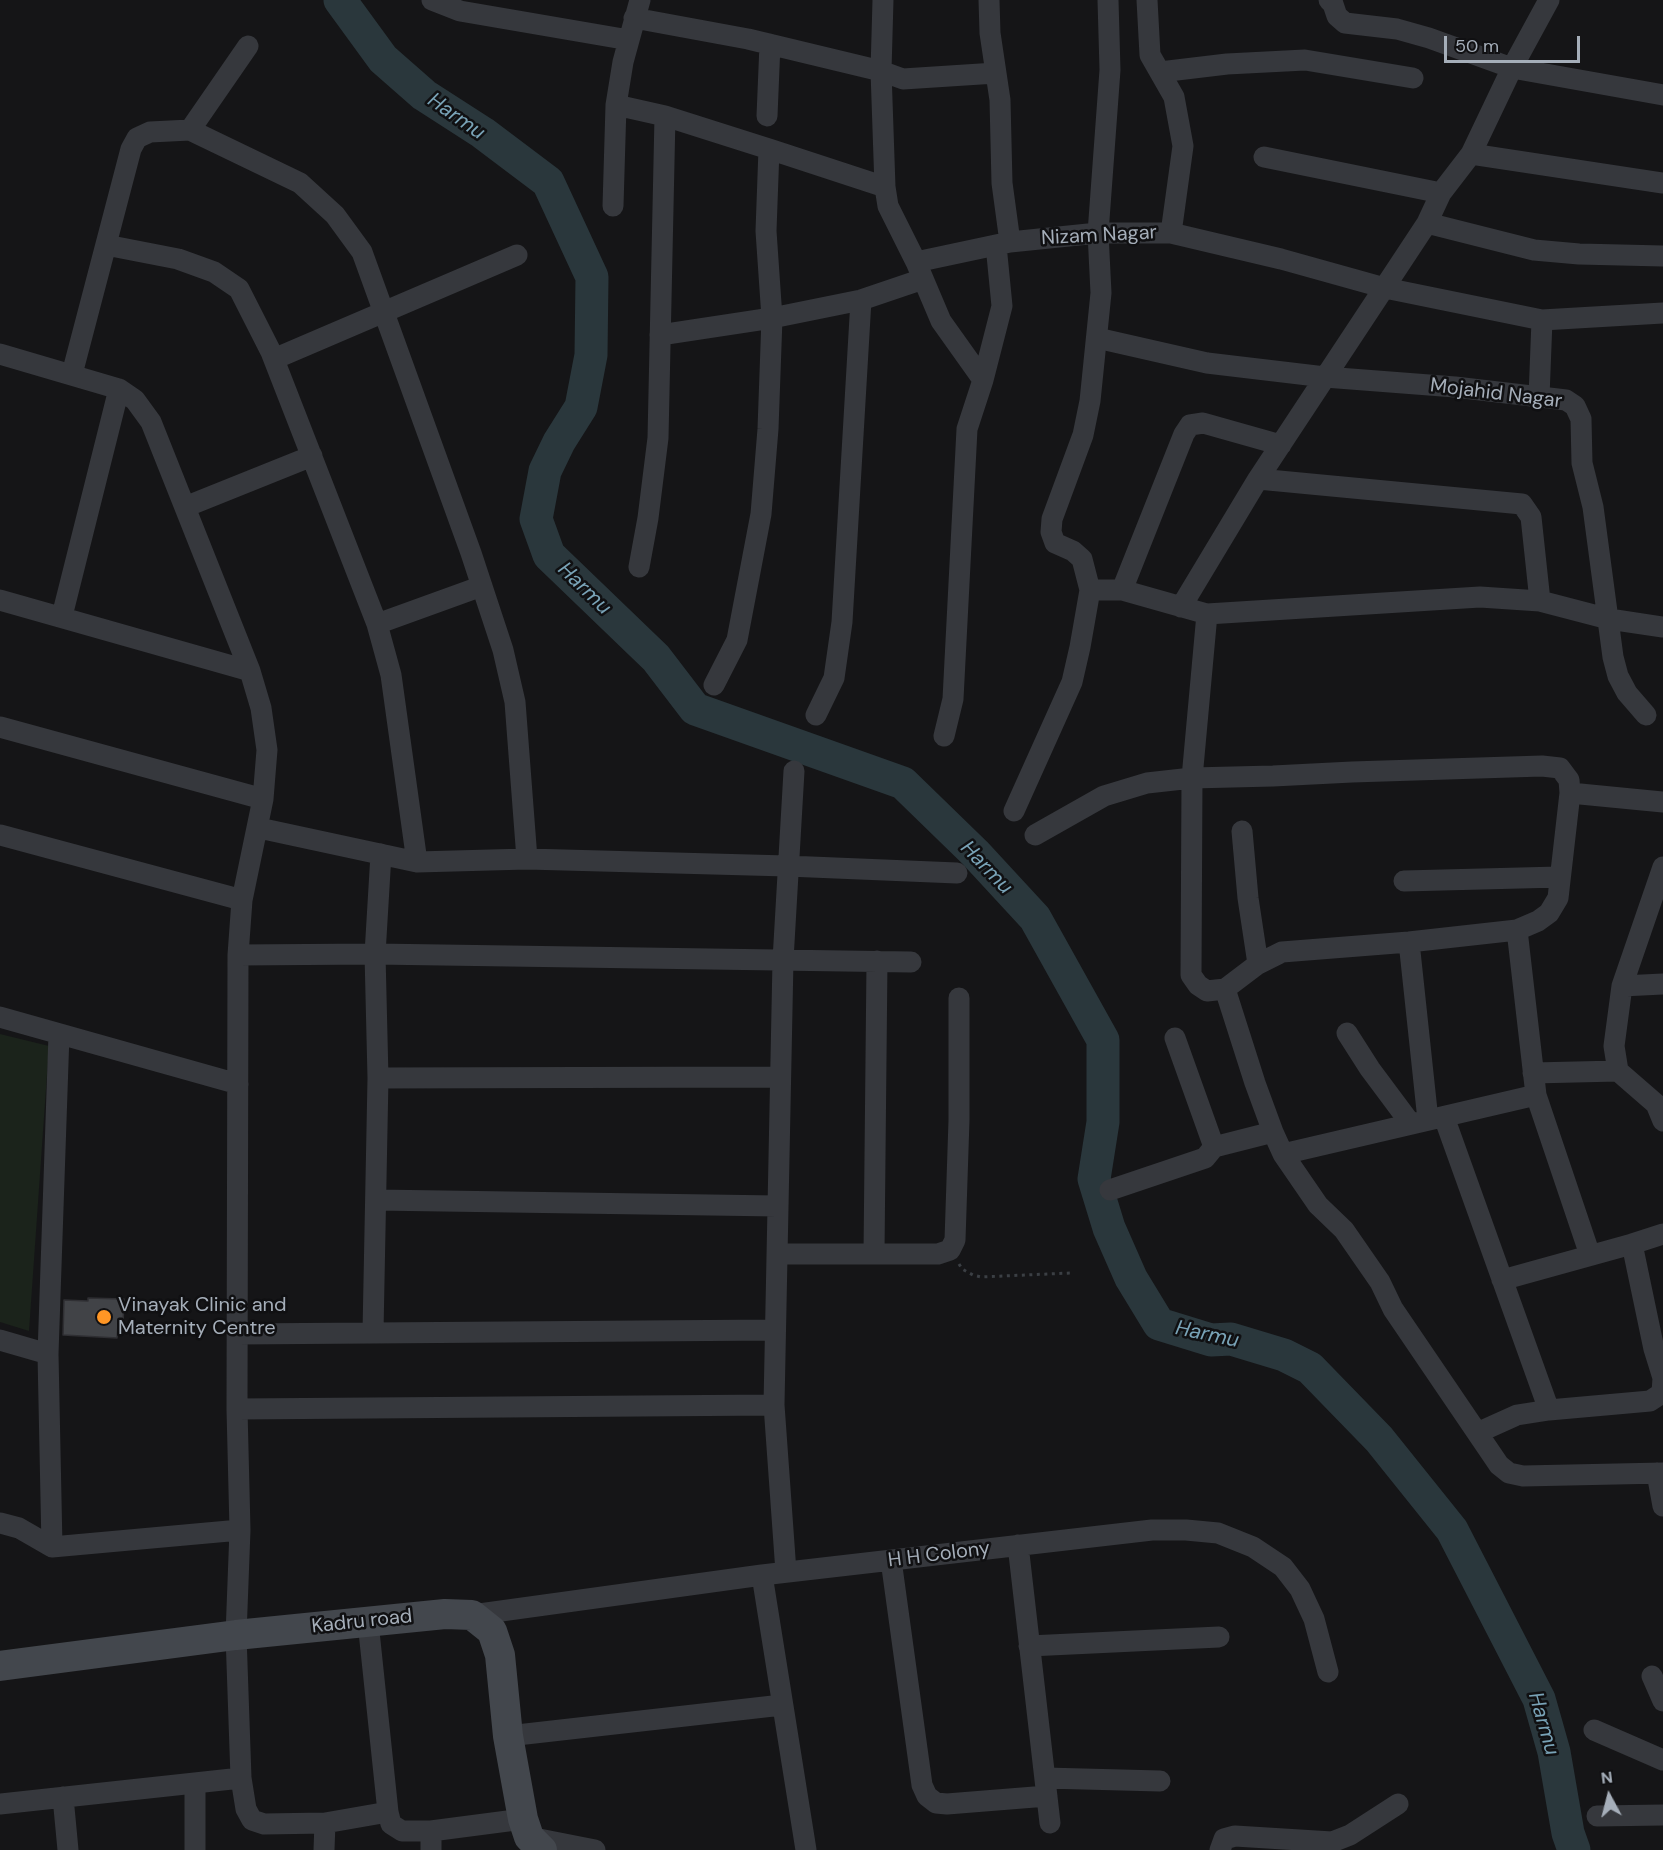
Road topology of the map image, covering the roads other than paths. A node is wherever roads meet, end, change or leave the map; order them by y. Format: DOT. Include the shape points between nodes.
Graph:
graph roads {
  1 [pos="432,0"];
  2 [pos="883,0"];
  3 [pos="989,0"];
  4 [pos="1108,0"];
  5 [pos="1148,0"];
  6 [pos="1329,0"];
  7 [pos="1549,0"];
  8 [pos="637,9"];
  9 [pos="629,40"];
  10 [pos="770,44"];
  11 [pos="248,46"];
  12 [pos="1512,68"];
  13 [pos="881,71"];
  14 [pos="1160,72"];
  15 [pos="996,73"];
  16 [pos="1413,78"];
  17 [pos="1663,95"];
  18 [pos="616,105"];
  19 [pos="665,116"];
  20 [pos="767,116"];
  21 [pos="190,130"];
  22 [pos="769,149"];
  23 [pos="1471,154"];
  24 [pos="1264,158"];
  25 [pos="1663,183"];
  26 [pos="885,187"];
  27 [pos="1441,193"];
  28 [pos="614,206"];
  29 [pos="1427,223"];
  30 [pos="1098,233"];
  31 [pos="1171,233"];
  32 [pos="1003,244"];
  33 [pos="106,245"];
  34 [pos="517,255"];
  35 [pos="1663,256"];
  36 [pos="919,270"];
  37 [pos="1385,288"];
  38 [pos="861,300"];
  39 [pos="384,312"];
  40 [pos="1663,314"];
  41 [pos="772,318"];
  42 [pos="1542,320"];
  43 [pos="660,335"];
  44 [pos="1097,338"];
  45 [pos="0,354"];
  46 [pos="274,359"];
  47 [pos="72,374"];
  48 [pos="1325,377"];
  49 [pos="983,380"];
  50 [pos="119,389"];
  51 [pos="1539,397"];
  52 [pos="1281,445"];
  53 [pos="312,456"];
  54 [pos="1258,479"];
  55 [pos="185,507"];
  56 [pos="639,567"];
  57 [pos="482,586"];
  58 [pos="1090,590"];
  59 [pos="1122,590"];
  60 [pos="0,600"];
  61 [pos="1540,601"];
  62 [pos="1180,607"];
  63 [pos="1207,614"];
  64 [pos="62,616"];
  65 [pos="1609,619"];
  66 [pos="377,624"];
  67 [pos="1663,627"];
  68 [pos="250,670"];
  69 [pos="714,686"];
  70 [pos="816,715"];
  71 [pos="1646,715"];
  72 [pos="0,727"];
  73 [pos="944,736"];
  74 [pos="794,771"];
  75 [pos="1192,778"];
  76 [pos="1570,793"];
  77 [pos="263,799"];
  78 [pos="1663,802"];
  79 [pos="1014,811"];
  80 [pos="259,828"];
  81 [pos="1242,831"];
  82 [pos="0,835"];
  83 [pos="1035,835"];
  84 [pos="381,854"];
  85 [pos="527,859"];
  86 [pos="417,862"];
  87 [pos="787,866"];
  88 [pos="1663,867"];
  89 [pos="957,873"];
  90 [pos="1559,877"];
  91 [pos="1404,881"];
  92 [pos="242,900"];
  93 [pos="1654,916"];
  94 [pos="1517,930"];
  95 [pos="1409,942"];
  96 [pos="375,954"];
  97 [pos="238,955"];
  98 [pos="783,960"];
  99 [pos="877,961"];
  100 [pos="911,962"];
  101 [pos="1258,964"];
  102 [pos="1663,984"];
  103 [pos="1622,986"];
  104 [pos="1225,989"];
  105 [pos="959,998"];
  106 [pos="0,1017"];
  107 [pos="1347,1033"];
  108 [pos="59,1034"];
  109 [pos="1176,1038"];
  110 [pos="1618,1071"];
  111 [pos="1533,1073"];
  112 [pos="780,1077"];
  113 [pos="378,1078"];
  114 [pos="238,1084"];
  115 [pos="1536,1095"];
  116 [pos="1661,1109"];
  117 [pos="1428,1120"];
  118 [pos="1273,1132"];
  119 [pos="1214,1147"];
  120 [pos="1283,1154"];
  121 [pos="1110,1190"];
  122 [pos="376,1200"];
  123 [pos="777,1206"];
  124 [pos="1663,1234"];
  125 [pos="1632,1245"];
  126 [pos="777,1254"];
  127 [pos="874,1254"];
  128 [pos="1590,1255"];
  129 [pos="1502,1280"];
  130 [pos="775,1330"];
  131 [pos="373,1332"];
  132 [pos="237,1334"];
  133 [pos="0,1340"];
  134 [pos="48,1354"];
  135 [pos="774,1405"];
  136 [pos="237,1409"];
  137 [pos="1548,1410"];
  138 [pos="1477,1433"];
  139 [pos="1660,1473"];
  140 [pos="1663,1506"];
  141 [pos="0,1523"];
  142 [pos="240,1530"];
  143 [pos="1018,1545"];
  144 [pos="52,1547"];
  145 [pos="891,1560"];
  146 [pos="786,1572"];
  147 [pos="762,1575"];
  148 [pos="472,1615"];
  149 [pos="368,1622"];
  150 [pos="236,1635"];
  151 [pos="1219,1637"];
  152 [pos="1029,1646"];
  153 [pos="0,1666"];
  154 [pos="1328,1672"];
  155 [pos="1652,1676"];
  156 [pos="1663,1701"];
  157 [pos="782,1706"];
  158 [pos="1594,1730"];
  159 [pos="508,1736"];
  160 [pos="1663,1760"];
  161 [pos="241,1778"];
  162 [pos="1160,1781"];
  163 [pos="195,1783"];
  164 [pos="1046,1787"];
  165 [pos="63,1797"];
  166 [pos="1398,1803"];
  167 [pos="0,1804"];
  168 [pos="388,1812"];
  169 [pos="1663,1815"];
  170 [pos="1597,1816"];
  171 [pos="325,1823"];
  172 [pos="1050,1823"];
  173 [pos="531,1839"];
  174 [pos="431,1840"];
  175 [pos="68,1850"];
  176 [pos="195,1850"];
  177 [pos="324,1850"];
  178 [pos="594,1850"];
  179 [pos="806,1850"];
  180 [pos="1220,1850"];
  1 -- 9 [label="street" via="460,11"];
  2 -- 13 [label="street"];
  3 -- 15 [label="street"];
  4 -- 30 [label="street" via="1110,70"];
  5 -- 14 [label="street" via="1150,55"];
  6 -- 12 [label="street" via="1345,23 1397,29"];
  7 -- 12 [label="street"];
  8 -- 9 [label="street"];
  8 -- 10 [label="street"];
  9 -- 18 [label="street"];
  10 -- 13 [label="street"];
  10 -- 20 [label="street"];
  11 -- 21 [label="street"];
  12 -- 17 [label="street"];
  12 -- 23 [label="street"];
  13 -- 15 [label="street" via="903,80"];
  13 -- 26 [label="street"];
  14 -- 16 [label="street" via="1305,60"];
  14 -- 31 [label="street" via="1174,97 1183,146"];
  15 -- 32 [label="street"];
  18 -- 19 [label="street"];
  18 -- 28 [label="street"];
  19 -- 22 [label="street"];
  19 -- 43 [label="street"];
  21 -- 33 [label="street" via="150,132 137,138"];
  21 -- 39 [label="street" via="300,183 335,215 362,252"];
  22 -- 26 [label="street"];
  22 -- 41 [label="street" via="766,231"];
  23 -- 25 [label="street"];
  23 -- 27 [label="street"];
  24 -- 27 [label="street"];
  26 -- 36 [label="street" via="888,206"];
  27 -- 29 [label="street"];
  29 -- 35 [label="street" via="1534,250"];
  29 -- 37 [label="street"];
  30 -- 31 [label="street, Nizam Nagar"];
  30 -- 32 [label="street, Nizam Nagar"];
  30 -- 44 [label="street" via="1101,293"];
  31 -- 37 [label="street, Nizam Nagar"];
  32 -- 36 [label="street, Nizam Nagar"];
  32 -- 49 [label="street" via="1002,306"];
  33 -- 46 [label="street" via="178,259 214,272 239,289"];
  33 -- 47 [label="street"];
  34 -- 39 [label="street"];
  36 -- 38 [label="street, Nizam Nagar"];
  36 -- 49 [label="street" via="941,321"];
  37 -- 42 [label="street, Nizam Nagar"];
  37 -- 48 [label="street"];
  38 -- 41 [label="street, Nizam Nagar"];
  38 -- 70 [label="street" via="842,622 834,678"];
  39 -- 46 [label="street"];
  39 -- 57 [label="street"];
  40 -- 42 [label="street, Nizam Nagar"];
  41 -- 43 [label="street, Nizam Nagar"];
  41 -- 69 [label="street" via="761,514 737,640"];
  42 -- 51 [label="street"];
  43 -- 56 [label="street" via="658,438"];
  44 -- 48 [label="street, Mojahid Nagar" via="1207,363"];
  44 -- 58 [label="street" via="1083,435 1052,519 1051,532 1055,543 1073,550 1082,559"];
  45 -- 47 [label="street"];
  46 -- 53 [label="street"];
  47 -- 50 [label="street"];
  48 -- 51 [label="street, Mojahid Nagar"];
  48 -- 52 [label="street"];
  49 -- 73 [label="street" via="967,429 953,699"];
  50 -- 55 [label="street" via="135,400 152,422"];
  50 -- 64 [label="street"];
  51 -- 65 [label="street, Mojahid Nagar" via="1566,400 1575,406 1581,419 1582,463 1593,507"];
  52 -- 54 [label="street"];
  52 -- 59 [label="street" via="1203,423 1190,425"];
  53 -- 55 [label="street"];
  53 -- 66 [label="street"];
  54 -- 61 [label="street" via="1522,504 1530,517"];
  54 -- 62 [label="street"];
  55 -- 68 [label="street"];
  57 -- 66 [label="street"];
  57 -- 85 [label="street" via="515,702"];
  58 -- 59 [label="street"];
  58 -- 79 [label="street" via="1072,682"];
  59 -- 62 [label="street"];
  60 -- 64 [label="street"];
  61 -- 63 [label="street" via="1480,597"];
  61 -- 65 [label="street"];
  62 -- 63 [label="street"];
  63 -- 75 [label="street"];
  64 -- 68 [label="street"];
  65 -- 67 [label="street"];
  65 -- 71 [label="street, Mojahid Nagar" via="1618,676"];
  66 -- 86 [label="street" via="391,675"];
  68 -- 77 [label="street" via="267,750"];
  72 -- 77 [label="street"];
  74 -- 87 [label="street"];
  75 -- 76 [label="street" via="1542,766 1560,768 1569,780"];
  75 -- 83 [label="street" via="1147,783 1104,796"];
  75 -- 104 [label="street" via="1191,975 1207,991"];
  76 -- 78 [label="street"];
  76 -- 90 [label="street"];
  77 -- 80 [label="street"];
  80 -- 84 [label="street"];
  80 -- 92 [label="street"];
  81 -- 101 [label="street"];
  82 -- 92 [label="street"];
  84 -- 86 [label="street"];
  84 -- 96 [label="street"];
  85 -- 86 [label="street"];
  85 -- 87 [label="street"];
  87 -- 89 [label="street"];
  87 -- 98 [label="street"];
  88 -- 93 [label="street"];
  90 -- 91 [label="street"];
  90 -- 94 [label="street" via="1558,898 1549,913"];
  92 -- 97 [label="street"];
  93 -- 103 [label="street"];
  94 -- 95 [label="street"];
  94 -- 111 [label="street"];
  95 -- 101 [label="street" via="1282,952"];
  95 -- 117 [label="street"];
  96 -- 97 [label="street"];
  96 -- 98 [label="street"];
  96 -- 113 [label="street"];
  97 -- 114 [label="street"];
  98 -- 99 [label="street"];
  98 -- 112 [label="street"];
  99 -- 100 [label="street"];
  99 -- 127 [label="street"];
  101 -- 104 [label="street"];
  102 -- 103 [label="street"];
  103 -- 110 [label="street" via="1614,1046"];
  104 -- 118 [label="street"];
  105 -- 127 [label="street" via="955,1240 950,1250 938,1254"];
  106 -- 108 [label="street"];
  107 -- 117 [label="street" via="1370,1069"];
  108 -- 114 [label="street"];
  108 -- 134 [label="street"];
  109 -- 119 [label="street"];
  110 -- 111 [label="street"];
  110 -- 116 [label="street"];
  111 -- 115 [label="street"];
  112 -- 113 [label="street"];
  112 -- 123 [label="street"];
  113 -- 122 [label="street"];
  114 -- 132 [label="street"];
  115 -- 117 [label="street"];
  115 -- 128 [label="street"];
  117 -- 120 [label="street"];
  117 -- 129 [label="street"];
  118 -- 119 [label="street"];
  118 -- 120 [label="street"];
  119 -- 121 [label="street" via="1205,1158"];
  120 -- 138 [label="street" via="1318,1205 1344,1230"];
  122 -- 123 [label="street"];
  122 -- 131 [label="street"];
  123 -- 126 [label="street"];
  124 -- 125 [label="street"];
  125 -- 128 [label="street"];
  125 -- 137 [label="street" via="1663,1378 1662,1393 1650,1401"];
  126 -- 127 [label="street"];
  126 -- 130 [label="street"];
  128 -- 129 [label="street"];
  129 -- 137 [label="street"];
  130 -- 131 [label="street"];
  130 -- 135 [label="street"];
  131 -- 132 [label="street"];
  132 -- 136 [label="street"];
  133 -- 134 [label="street"];
  134 -- 144 [label="street"];
  135 -- 136 [label="street"];
  135 -- 146 [label="street"];
  136 -- 142 [label="street"];
  137 -- 138 [label="street" via="1517,1415"];
  138 -- 139 [label="street" via="1509,1473"];
  139 -- 140 [label="street"];
  141 -- 144 [label="street" via="20,1528"];
  142 -- 144 [label="street"];
  142 -- 150 [label="street"];
  143 -- 145 [label="street, H H Colony"];
  143 -- 152 [label="street"];
  143 -- 154 [label="street, H H Colony" via="1152,1530 1218,1533 1244,1543 1283,1567 1300,1589 1314,1619"];
  145 -- 146 [label="street, H H Colony"];
  145 -- 164 [label="street" via="922,1785 927,1796 936,1803 947,1804"];
  146 -- 147 [label="street, H H Colony"];
  147 -- 148 [label="street, H H Colony"];
  147 -- 157 [label="street"];
  148 -- 149 [label="main road, Kadru road"];
  148 -- 159 [label="main road" via="492,1632 500,1654"];
  149 -- 150 [label="main road, Kadru road"];
  149 -- 168 [label="street"];
  150 -- 153 [label="main road, Kadru road"];
  150 -- 161 [label="street"];
  151 -- 152 [label="street"];
  152 -- 164 [label="street"];
  155 -- 156 [label="street"];
  157 -- 159 [label="street"];
  157 -- 179 [label="street"];
  158 -- 160 [label="street"];
  159 -- 173 [label="main road"];
  161 -- 163 [label="street"];
  161 -- 171 [label="street" via="246,1809 252,1820 264,1824"];
  162 -- 164 [label="street"];
  163 -- 165 [label="street"];
  163 -- 176 [label="street"];
  164 -- 172 [label="street"];
  165 -- 167 [label="street"];
  165 -- 175 [label="street"];
  166 -- 180 [label="street" via="1350,1835 1332,1842 1235,1836 1224,1839"];
  168 -- 171 [label="street"];
  168 -- 174 [label="street" via="391,1824"];
  169 -- 170 [label="street"];
  171 -- 177 [label="street"];
  173 -- 174 [label="street"];
  173 -- 178 [label="street"];
}
